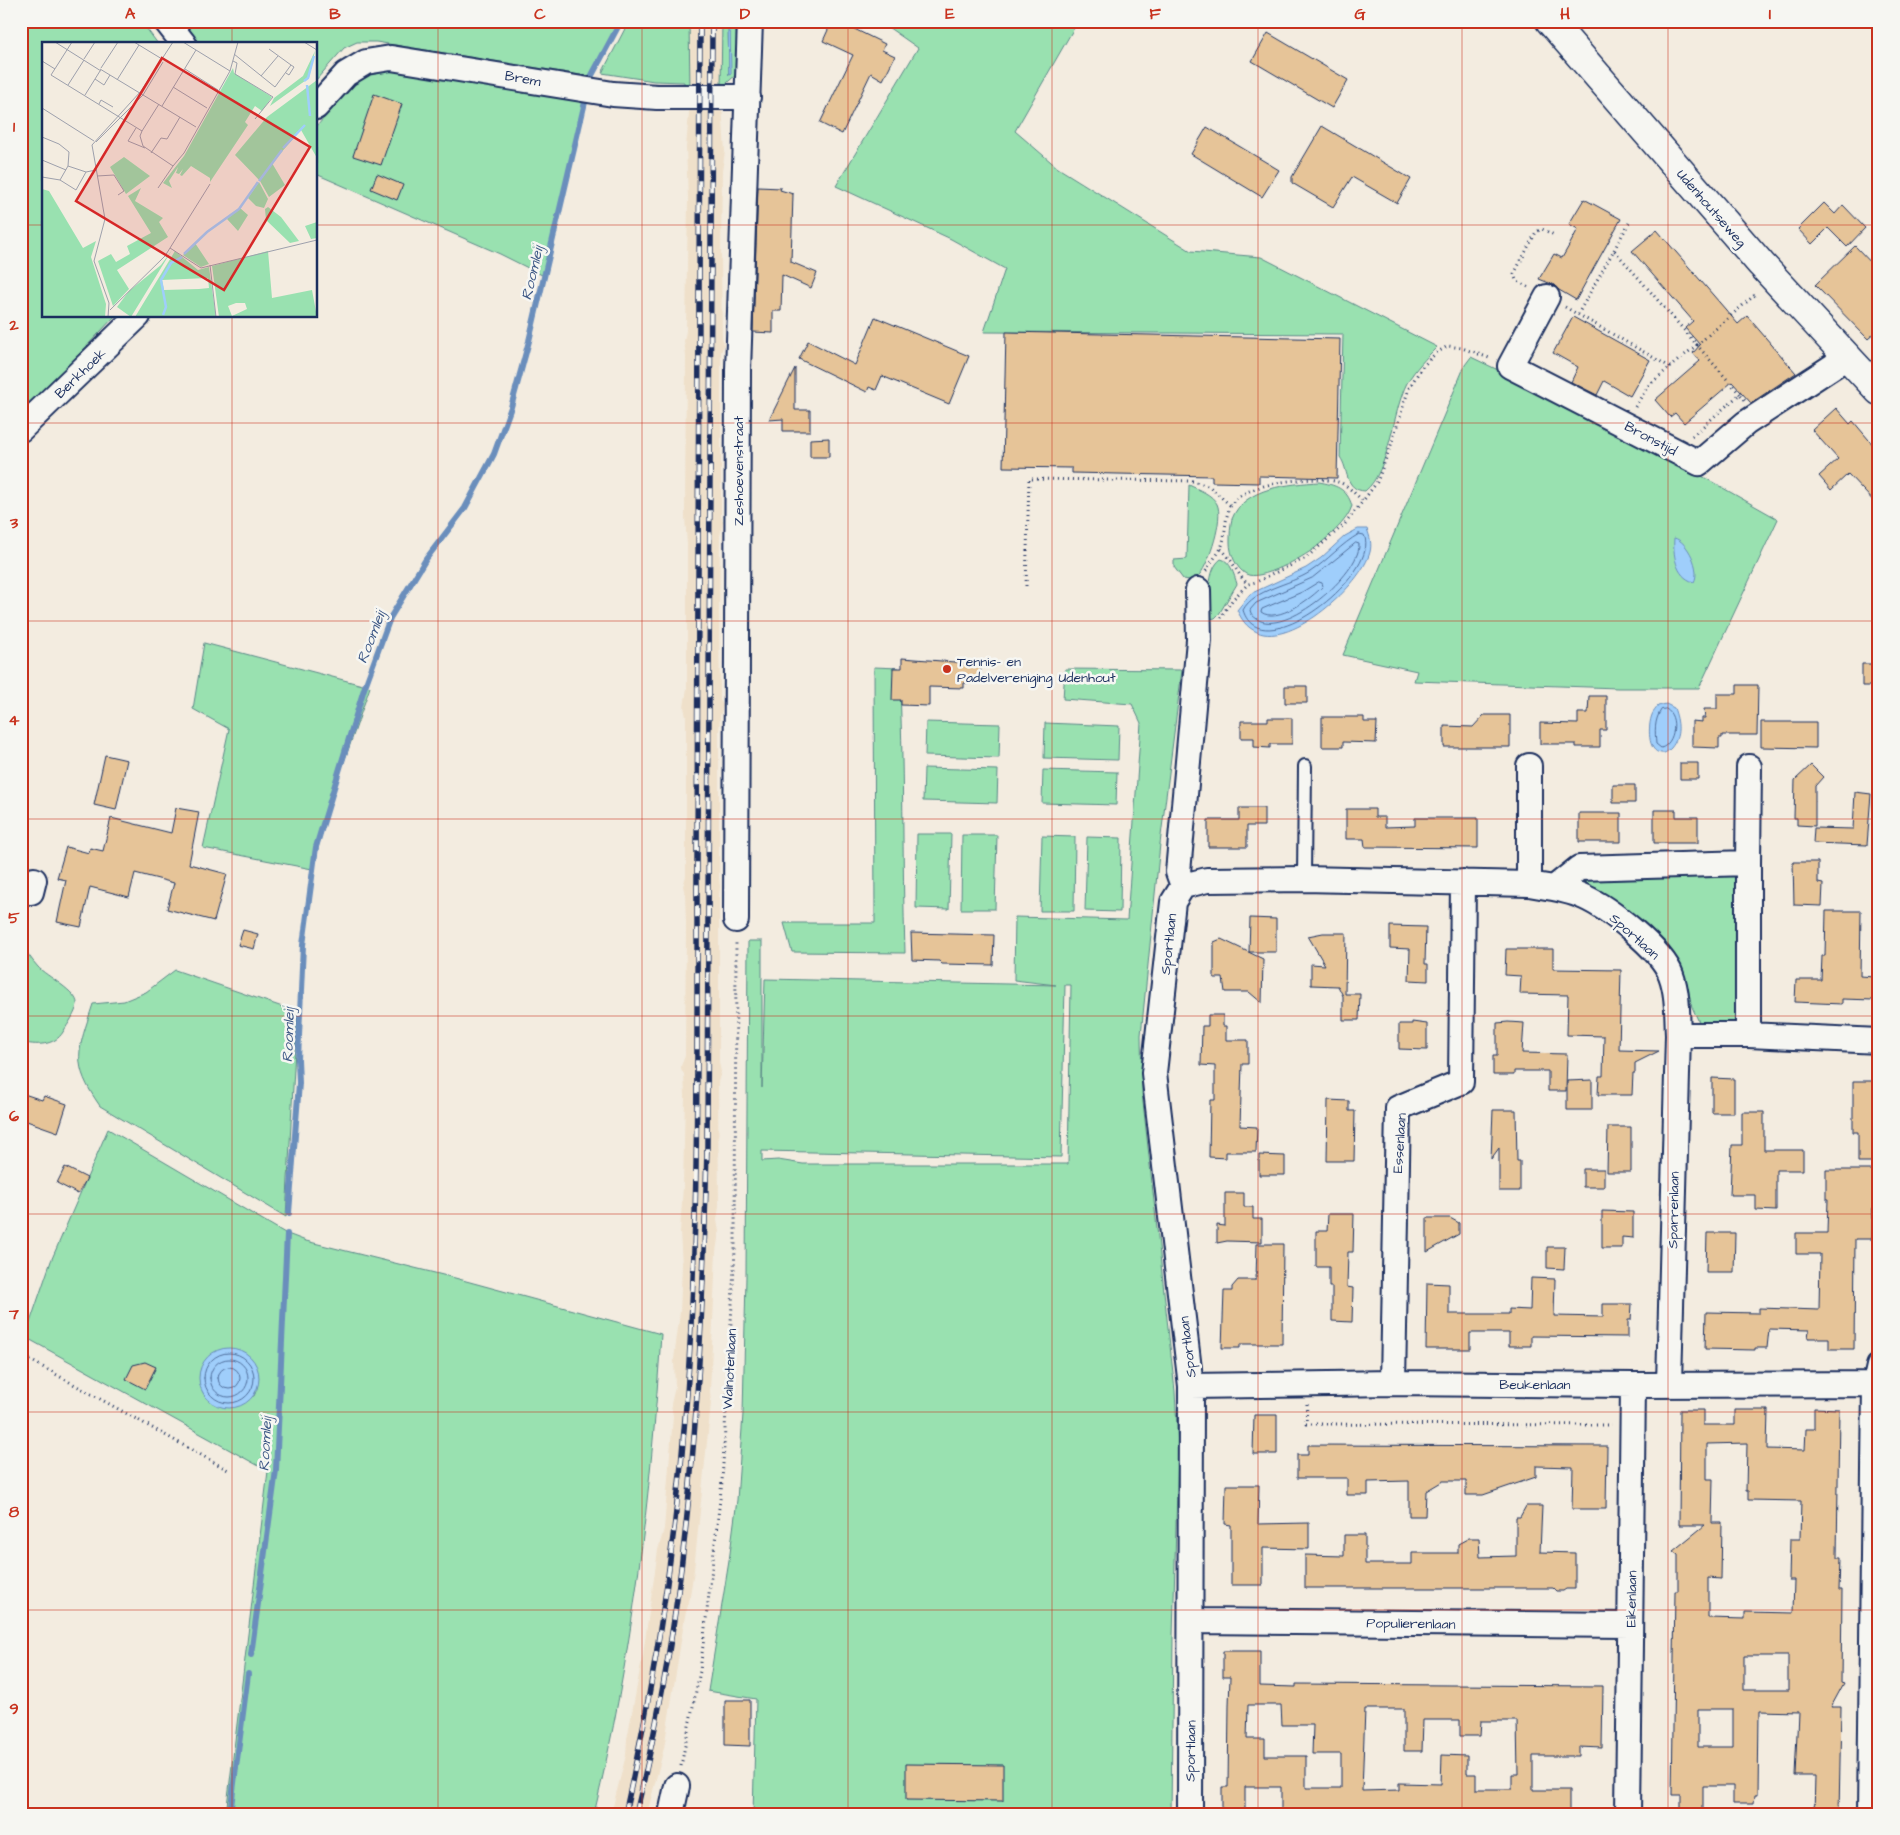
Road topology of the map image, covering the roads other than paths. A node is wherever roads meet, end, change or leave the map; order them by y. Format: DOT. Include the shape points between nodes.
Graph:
graph roads {
  1 [pos="166,21"];
  2 [pos="750,21"];
  3 [pos="1550,21"];
  4 [pos="182,42"];
  5 [pos="748,98"];
  6 [pos="318,105"];
  7 [pos="1547,297"];
  8 [pos="136,318"];
  9 [pos="1847,357"];
  10 [pos="1879,391"];
  11 [pos="21,429"];
  12 [pos="1198,590"];
  13 [pos="1305,766"];
  14 [pos="1529,766"];
  15 [pos="1749,767"];
  16 [pos="1748,863"];
  17 [pos="1304,879"];
  18 [pos="1463,882"];
  19 [pos="1529,884"];
  20 [pos="1184,886"];
  21 [pos="1554,888"];
  22 [pos="736,920"];
  23 [pos="1678,1035"];
  24 [pos="1748,1035"];
  25 [pos="1879,1041"];
  26 [pos="1878,1378"];
  27 [pos="1392,1384"];
  28 [pos="1669,1384"];
  29 [pos="1633,1385"];
  30 [pos="1191,1386"];
  31 [pos="1876,1596"];
  32 [pos="1192,1621"];
  33 [pos="1630,1626"];
  34 [pos="678,1786"];
  35 [pos="671,1814"];
  36 [pos="1190,1814"];
  37 [pos="1628,1814"];
  38 [pos="1870,1814"];
  1 -- 4 [label="street"];
  2 -- 5 [label="street, Zeshoevenstraat"];
  3 -- 9 [label="street, Udenhoutseweg" via="1760,264"];
  5 -- 6 [label="street, Brem" via="613,94 391,58 366,62 346,74"];
  5 -- 22 [label="street, Zeshoevenstraat" via="738,370"];
  7 -- 9 [label="street, Bronstijd" via="1510,366 1699,463 1746,423"];
  8 -- 11 [label="street, Berkhoek"];
  9 -- 10 [label="street, Udenhoutseweg"];
  12 -- 20 [label="street" via="1199,640 1178,872"];
  13 -- 17 [label="lane"];
  14 -- 19 [label="street"];
  15 -- 16 [label="street"];
  16 -- 21 [label="street" via="1579,868"];
  16 -- 24 [label="street"];
  17 -- 18 [label="street, Sportlaan"];
  17 -- 20 [label="street, Sportlaan" via="1207,880"];
  18 -- 19 [label="street, Sportlaan"];
  18 -- 27 [label="street, Essenlaan" via="1461,1082 1398,1108"];
  19 -- 21 [label="street, Sportlaan"];
  20 -- 30 [label="street, Sportlaan" via="1173,902 1154,1073"];
  21 -- 23 [label="street, Sportlaan" via="1584,897 1616,916 1656,951 1670,973 1674,987"];
  23 -- 24 [label="street"];
  23 -- 28 [label="street, Sparrenlaan"];
  24 -- 25 [label="street"];
  26 -- 28 [label="street, Beukenlaan"];
  26 -- 31 [label="street"];
  27 -- 29 [label="street, Beukenlaan"];
  27 -- 30 [label="street, Beukenlaan"];
  28 -- 29 [label="street, Beukenlaan"];
  29 -- 33 [label="street, Eikenlaan"];
  30 -- 32 [label="street, Sportlaan"];
  31 -- 38 [label="street"];
  32 -- 33 [label="street, Populierenlaan"];
  32 -- 36 [label="street, Sportlaan"];
  33 -- 37 [label="street, Eikenlaan"];
  34 -- 35 [label="street"];
}
